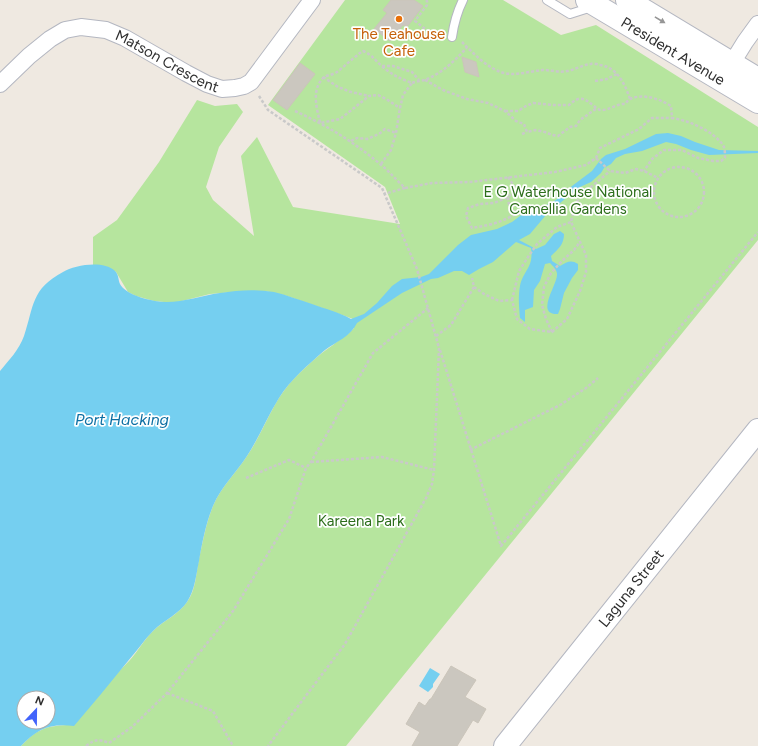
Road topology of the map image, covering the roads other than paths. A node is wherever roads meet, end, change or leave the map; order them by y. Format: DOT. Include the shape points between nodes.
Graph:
graph roads {
  1 [pos="312,0"];
  2 [pos="463,0"];
  3 [pos="547,0"];
  4 [pos="627,0"];
  5 [pos="592,3"];
  6 [pos="758,24"];
  7 [pos="452,37"];
  8 [pos="727,72"];
  9 [pos="758,79"];
  10 [pos="0,84"];
  11 [pos="758,102"];
  12 [pos="758,430"];
  13 [pos="505,746"];
  1 -- 10 [label="street, Matson Crescent" via="251,82 244,86 222,89 207,84 125,38 106,30 81,27 65,30 50,39"];
  2 -- 7 [label="lane" via="454,23"];
  3 -- 5 [label="lane" via="570,14"];
  4 -- 8 [label="street, President Avenue, one-way"];
  5 -- 8 [label="street, President Avenue"];
  6 -- 8 [label="street"];
  8 -- 9 [label="street, President Avenue"];
  8 -- 11 [label="street, President Avenue"];
  12 -- 13 [label="street, Laguna Street"];
}
